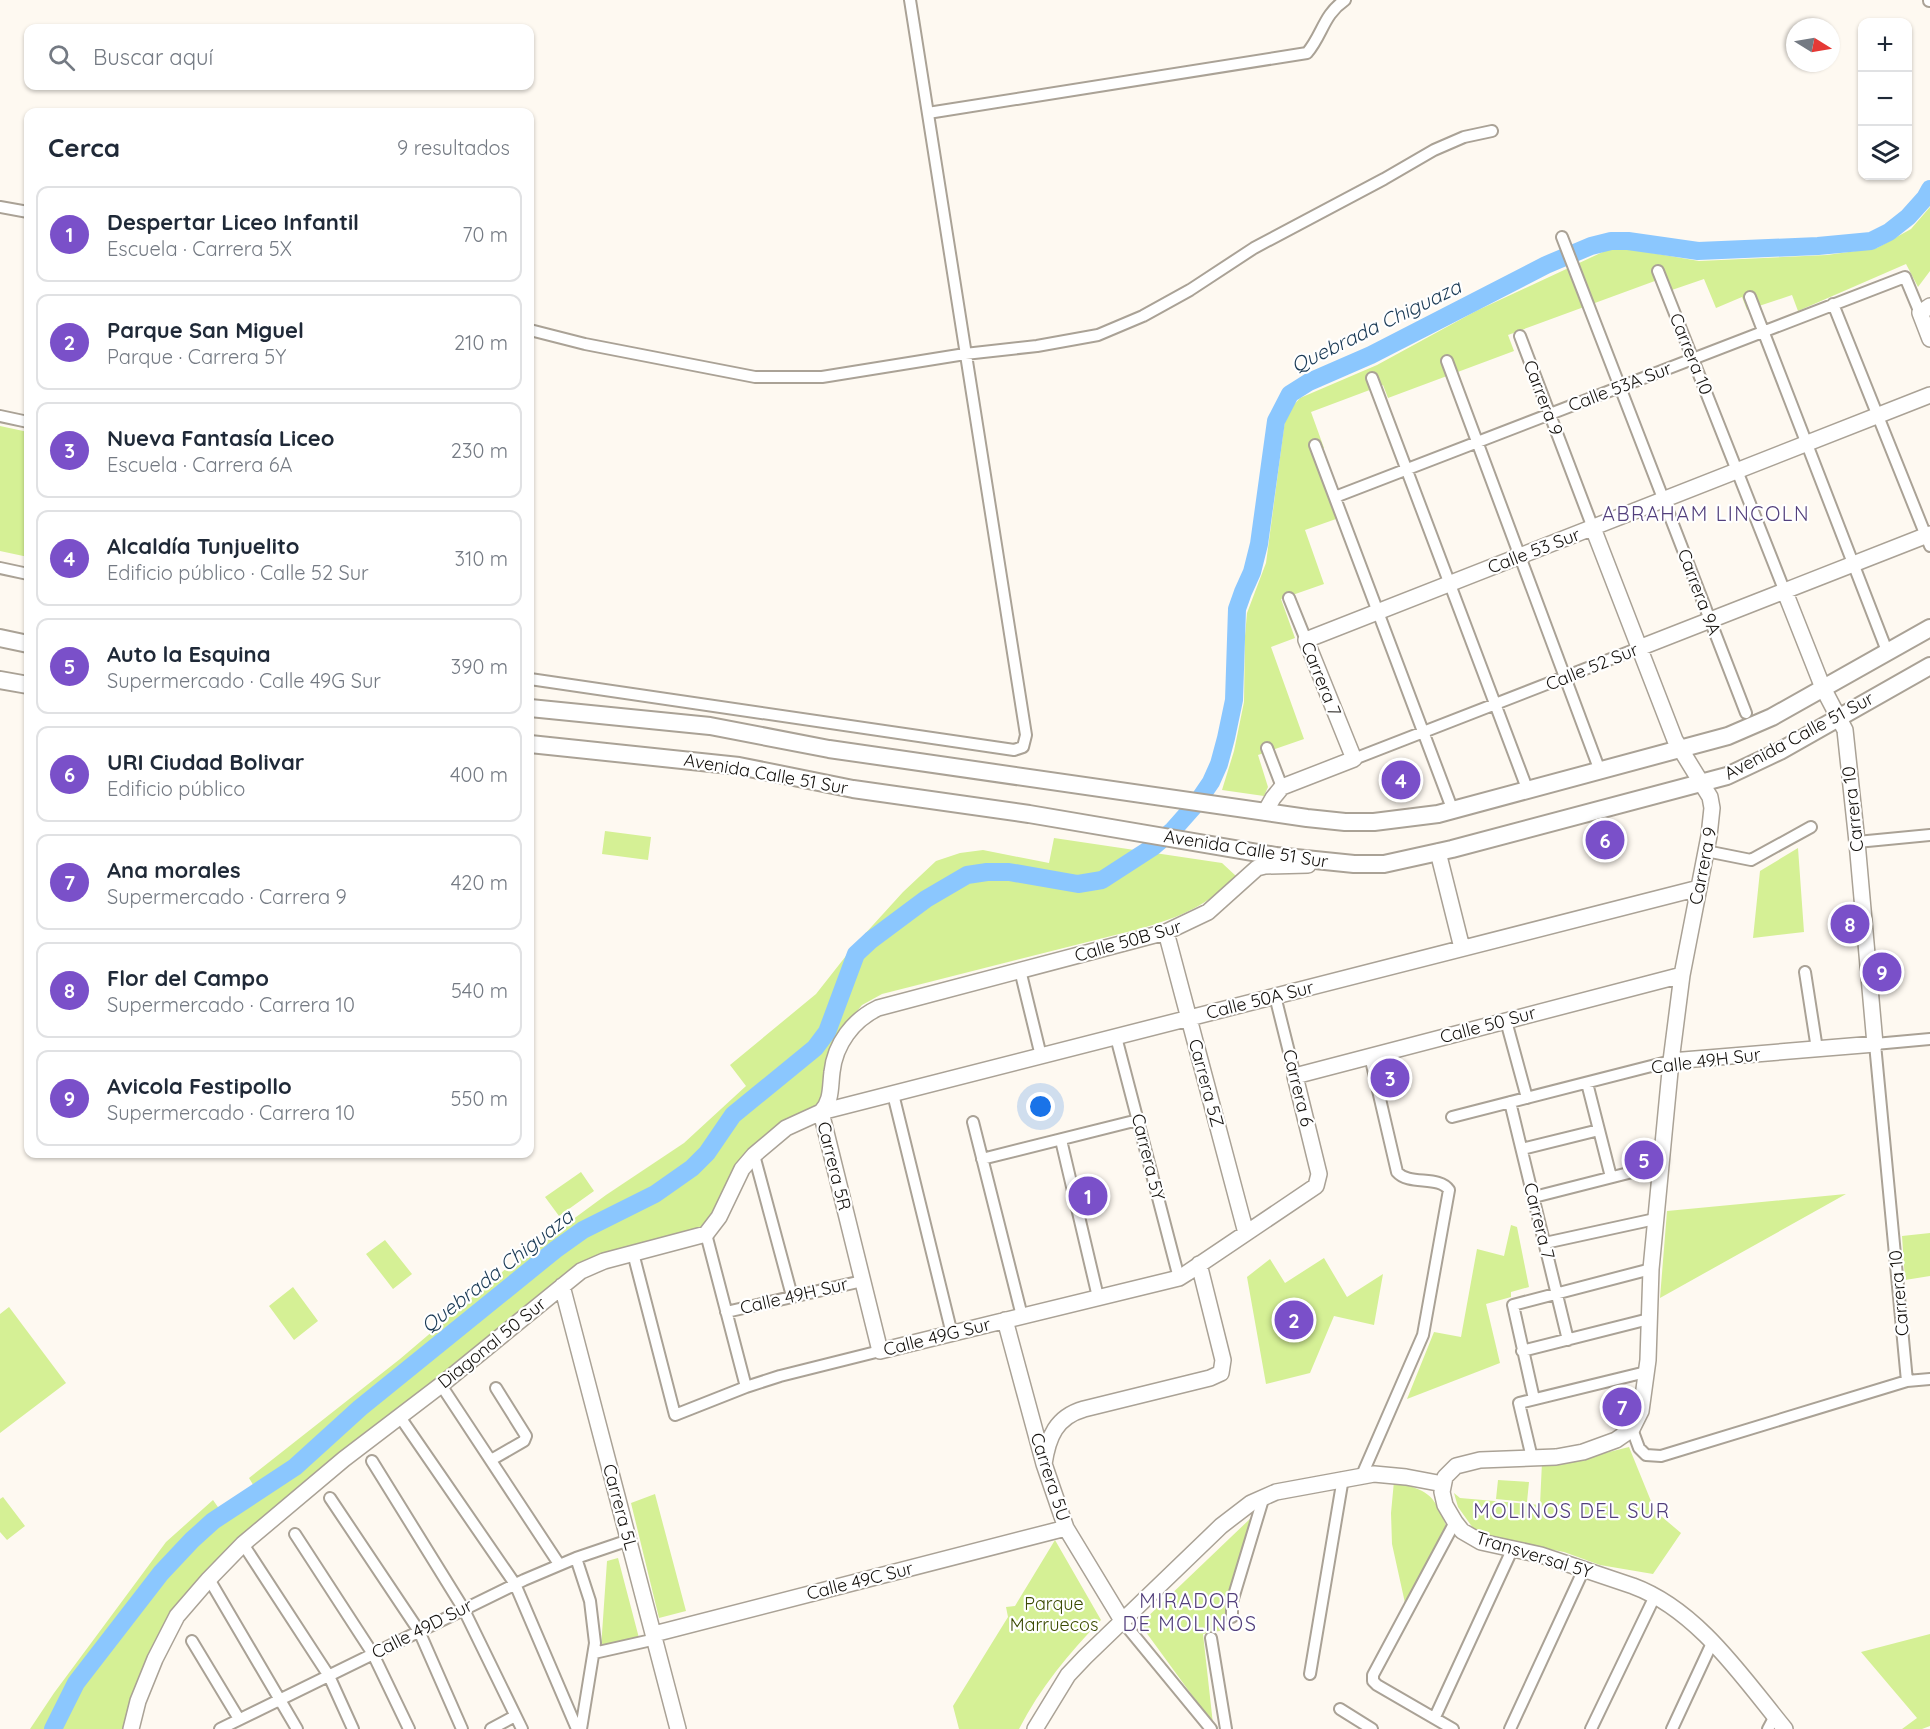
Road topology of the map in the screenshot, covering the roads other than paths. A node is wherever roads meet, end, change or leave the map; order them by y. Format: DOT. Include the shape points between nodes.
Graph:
graph roads {
  1 [pos="910,0"];
  2 [pos="1345,0"];
  3 [pos="928,113"];
  4 [pos="1492,131"];
  5 [pos="0,207"];
  6 [pos="24,211"];
  7 [pos="1563,239"];
  8 [pos="1658,271"];
  9 [pos="1750,297"];
  10 [pos="1833,304"];
  11 [pos="1925,310"];
  12 [pos="534,331"];
  13 [pos="1763,331"];
  14 [pos="1520,336"];
  15 [pos="1930,339"];
  16 [pos="965,354"];
  17 [pos="1692,358"];
  18 [pos="1447,361"];
  19 [pos="1372,378"];
  20 [pos="1620,387"];
  21 [pos="1930,395"];
  22 [pos="1550,414"];
  23 [pos="0,416"];
  24 [pos="1878,416"];
  25 [pos="24,421"];
  26 [pos="1477,442"];
  27 [pos="1807,444"];
  28 [pos="1315,445"];
  29 [pos="1407,468"];
  30 [pos="1737,471"];
  31 [pos="1335,497"];
  32 [pos="1664,500"];
  33 [pos="1593,528"];
  34 [pos="1929,539"];
  35 [pos="1520,556"];
  36 [pos="1854,565"];
  37 [pos="0,568"];
  38 [pos="24,573"];
  39 [pos="1450,584"];
  40 [pos="1785,592"];
  41 [pos="1289,598"];
  42 [pos="1378,612"];
  43 [pos="1710,621"];
  44 [pos="1930,628"];
  45 [pos="0,638"];
  46 [pos="1306,640"];
  47 [pos="24,643"];
  48 [pos="1639,648"];
  49 [pos="1887,651"];
  50 [pos="1930,666"];
  51 [pos="1565,678"];
  52 [pos="0,680"];
  53 [pos="534,680"];
  54 [pos="24,684"];
  55 [pos="1823,688"];
  56 [pos="1496,705"];
  57 [pos="534,708"];
  58 [pos="1746,713"];
  59 [pos="1839,717"];
  60 [pos="1423,732"];
  61 [pos="534,744"];
  62 [pos="1267,748"];
  63 [pos="1680,749"];
  64 [pos="1354,759"];
  65 [pos="1600,771"];
  66 [pos="1701,784"];
  67 [pos="1282,787"];
  68 [pos="1528,791"];
  69 [pos="1453,811"];
  70 [pos="1265,812"];
  71 [pos="1811,827"];
  72 [pos="1930,835"];
  73 [pos="1857,842"];
  74 [pos="1706,851"];
  75 [pos="1438,852"];
  76 [pos="1354,864"];
  77 [pos="1699,888"];
  78 [pos="1166,933"];
  79 [pos="1462,948"];
  80 [pos="1020,970"];
  81 [pos="1805,972"];
  82 [pos="1682,975"];
  83 [pos="1275,996"];
  84 [pos="886,1004"];
  85 [pos="1189,1018"];
  86 [pos="1506,1021"];
  87 [pos="1116,1037"];
  88 [pos="1930,1039"];
  89 [pos="1875,1044"];
  90 [pos="1816,1049"];
  91 [pos="1041,1056"];
  92 [pos="1370,1056"];
  93 [pos="1671,1061"];
  94 [pos="1295,1076"];
  95 [pos="1587,1083"];
  96 [pos="893,1094"];
  97 [pos="1527,1098"];
  98 [pos="1510,1102"];
  99 [pos="820,1112"];
  100 [pos="1452,1117"];
  101 [pos="1138,1120"];
  102 [pos="973,1122"];
  103 [pos="1599,1130"];
  104 [pos="1061,1140"];
  105 [pos="1522,1149"];
  106 [pos="753,1155"];
  107 [pos="982,1159"];
  108 [pos="1660,1165"];
  109 [pos="1611,1177"];
  110 [pos="1319,1180"];
  111 [pos="1534,1197"];
  112 [pos="1655,1219"];
  113 [pos="1246,1233"];
  114 [pos="706,1234"];
  115 [pos="1545,1243"];
  116 [pos="633,1253"];
  117 [pos="1199,1264"];
  118 [pos="1651,1269"];
  119 [pos="1179,1278"];
  120 [pos="862,1281"];
  121 [pos="562,1286"];
  122 [pos="1557,1293"];
  123 [pos="792,1296"];
  124 [pos="1098,1297"];
  125 [pos="726,1312"];
  126 [pos="1022,1316"];
  127 [pos="1650,1319"];
  128 [pos="1005,1320"];
  129 [pos="952,1334"];
  130 [pos="1568,1340"];
  131 [pos="1522,1351"];
  132 [pos="880,1352"];
  133 [pos="1646,1372"];
  134 [pos="1930,1379"];
  135 [pos="1907,1381"];
  136 [pos="441,1385"];
  137 [pos="746,1387"];
  138 [pos="496,1388"];
  139 [pos="1534,1399"];
  140 [pos="400,1417"];
  141 [pos="1632,1429"];
  142 [pos="1532,1458"];
  143 [pos="491,1460"];
  144 [pos="372,1461"];
  145 [pos="1044,1464"];
  146 [pos="1362,1475"];
  147 [pos="1343,1479"];
  148 [pos="1443,1484"];
  149 [pos="1264,1496"];
  150 [pos="330,1497"];
  151 [pos="1455,1522"];
  152 [pos="1066,1528"];
  153 [pos="295,1534"];
  154 [pos="629,1540"];
  155 [pos="243,1544"];
  156 [pos="1512,1550"];
  157 [pos="576,1558"];
  158 [pos="560,1564"];
  159 [pos="1584,1569"];
  160 [pos="209,1579"];
  161 [pos="515,1584"];
  162 [pos="1654,1596"];
  163 [pos="463,1608"];
  164 [pos="1232,1617"];
  165 [pos="1123,1622"];
  166 [pos="419,1630"];
  167 [pos="655,1636"];
  168 [pos="1212,1638"];
  169 [pos="192,1641"];
  170 [pos="1712,1643"];
  171 [pos="594,1653"];
  172 [pos="373,1654"];
  173 [pos="1310,1674"];
  174 [pos="329,1676"];
  175 [pos="280,1699"];
  176 [pos="1340,1709"];
  177 [pos="516,1716"];
  178 [pos="1435,1717"];
  179 [pos="239,1719"];
  180 [pos="1771,1723"];
  181 [pos="131,1729"];
  182 [pos="220,1729"];
  183 [pos="297,1729"];
  184 [pos="353,1729"];
  185 [pos="409,1729"];
  186 [pos="462,1729"];
  187 [pos="491,1729"];
  188 [pos="522,1729"];
  189 [pos="579,1729"];
  190 [pos="678,1729"];
  191 [pos="1035,1729"];
  192 [pos="1211,1729"];
  193 [pos="1226,1729"];
  194 [pos="1372,1729"];
  195 [pos="1453,1729"];
  196 [pos="1510,1729"];
  197 [pos="1591,1729"];
  198 [pos="1672,1729"];
  199 [pos="1785,1729"];
  1 -- 3 [label="street"];
  2 -- 3 [label="street" via="1327,17 1307,53"];
  3 -- 16 [label="street"];
  4 -- 16 [label="street" via="1464,137 1434,150 1254,248 1143,316 1098,335"];
  5 -- 6 [label="street"];
  7 -- 20 [label="street, Carrera 9A"];
  8 -- 17 [label="street, Carrera 10"];
  9 -- 13 [label="street"];
  10 -- 11 [label="street, Calle 53A Sur" via="1905,277"];
  10 -- 13 [label="street, Calle 53A Sur"];
  10 -- 24 [label="street"];
  11 -- 15 [label="street"];
  12 -- 16 [label="street" via="755,377 822,377"];
  13 -- 17 [label="street, Calle 53A Sur"];
  13 -- 27 [label="street"];
  14 -- 22 [label="street, Carrera 9"];
  16 -- 53 [label="street" via="1026,735 1023,747 1014,750"];
  17 -- 20 [label="street, Calle 53A Sur"];
  17 -- 30 [label="street, Carrera 10"];
  18 -- 26 [label="street"];
  19 -- 29 [label="street"];
  20 -- 22 [label="street, Calle 53A Sur"];
  20 -- 32 [label="street, Carrera 9A"];
  21 -- 24 [label="street, Calle 53 Sur"];
  22 -- 26 [label="street, Calle 53A Sur"];
  22 -- 33 [label="street, Carrera 9"];
  23 -- 25 [label="street"];
  24 -- 27 [label="street, Calle 53 Sur"];
  24 -- 34 [label="street"];
  26 -- 29 [label="street, Calle 53A Sur"];
  26 -- 35 [label="street"];
  27 -- 30 [label="street, Calle 53 Sur"];
  27 -- 36 [label="street"];
  28 -- 31 [label="street"];
  29 -- 31 [label="street, Calle 53A Sur"];
  29 -- 39 [label="street"];
  30 -- 32 [label="street, Calle 53 Sur"];
  30 -- 40 [label="street, Carrera 10"];
  31 -- 42 [label="street"];
  32 -- 33 [label="street, Calle 53 Sur"];
  32 -- 43 [label="street, Carrera 9A"];
  33 -- 35 [label="street, Calle 53 Sur"];
  33 -- 48 [label="street, Carrera 9"];
  34 -- 36 [label="street, Calle 52 Sur"];
  35 -- 39 [label="street, Calle 53 Sur"];
  35 -- 51 [label="street"];
  36 -- 40 [label="street, Calle 52 Sur"];
  36 -- 49 [label="street"];
  37 -- 38 [label="street"];
  39 -- 42 [label="street, Calle 53 Sur"];
  39 -- 56 [label="street"];
  40 -- 43 [label="street, Calle 52 Sur"];
  40 -- 55 [label="street, Carrera 10"];
  41 -- 46 [label="street, Carrera 7"];
  42 -- 46 [label="street, Calle 53 Sur"];
  42 -- 60 [label="street"];
  43 -- 48 [label="street, Calle 52 Sur"];
  43 -- 58 [label="street, Carrera 9A"];
  44 -- 49 [label="main road, Avenida Calle 51 Sur"];
  45 -- 47 [label="main road"];
  46 -- 64 [label="street, Carrera 7"];
  48 -- 51 [label="street, Calle 52 Sur"];
  48 -- 63 [label="street, Carrera 9"];
  49 -- 55 [label="main road, Avenida Calle 51 Sur"];
  50 -- 59 [label="main road, Avenida Calle 51 Sur"];
  51 -- 56 [label="street, Calle 52 Sur"];
  51 -- 65 [label="street"];
  52 -- 54 [label="main road"];
  55 -- 59 [label="street, Carrera 10"];
  55 -- 63 [label="main road, Avenida Calle 51 Sur" via="1740,732"];
  56 -- 60 [label="street, Calle 52 Sur"];
  56 -- 68 [label="street"];
  57 -- 70 [label="main road, Avenida Calle 51 Sur" via="710,726 829,749"];
  59 -- 66 [label="main road, Avenida Calle 51 Sur" via="1742,770"];
  59 -- 73 [label="street, Carrera 10" via="1845,730"];
  60 -- 64 [label="street, Calle 52 Sur"];
  60 -- 69 [label="street"];
  61 -- 76 [label="main road, Avenida Calle 51 Sur" via="739,766 853,789 1276,856"];
  62 -- 67 [label="street"];
  63 -- 65 [label="main road, Avenida Calle 51 Sur"];
  63 -- 66 [label="street, Carrera 9"];
  64 -- 67 [label="street, Calle 52 Sur"];
  65 -- 68 [label="main road, Avenida Calle 51 Sur"];
  66 -- 74 [label="street, Carrera 9" via="1712,808"];
  66 -- 75 [label="main road, Avenida Calle 51 Sur"];
  67 -- 70 [label="street"];
  68 -- 69 [label="main road, Avenida Calle 51 Sur"];
  69 -- 70 [label="main road, Avenida Calle 51 Sur" via="1366,822"];
  71 -- 74 [label="street" via="1751,860"];
  72 -- 73 [label="street"];
  73 -- 89 [label="street, Carrera 10"];
  74 -- 77 [label="street, Carrera 9"];
  75 -- 76 [label="main road, Avenida Calle 51 Sur" via="1384,864"];
  75 -- 79 [label="street"];
  76 -- 78 [label="street, Calle 50B Sur" via="1261,867 1208,912"];
  77 -- 79 [label="street, Calle 50A Sur"];
  77 -- 82 [label="street, Carrera 9"];
  78 -- 80 [label="street, Calle 50B Sur"];
  78 -- 85 [label="street, Carrera 5Z"];
  79 -- 83 [label="street, Calle 50A Sur"];
  80 -- 84 [label="street, Calle 50B Sur"];
  80 -- 91 [label="street"];
  81 -- 90 [label="street"];
  82 -- 86 [label="street, Calle 50 Sur"];
  82 -- 93 [label="street, Carrera 9"];
  83 -- 85 [label="street, Calle 50A Sur"];
  83 -- 94 [label="street, Carrera 6"];
  84 -- 99 [label="street, Carrera 5R" via="858,1020 842,1041 833,1063 829,1099"];
  85 -- 87 [label="street, Calle 50A Sur"];
  85 -- 113 [label="street, Carrera 5Z"];
  86 -- 92 [label="street, Calle 50 Sur"];
  86 -- 97 [label="street"];
  87 -- 91 [label="street, Calle 50A Sur"];
  87 -- 101 [label="street, Carrera 5Y"];
  88 -- 89 [label="street, Calle 49H Sur"];
  89 -- 90 [label="street, Calle 49H Sur"];
  89 -- 135 [label="street, Carrera 10"];
  90 -- 93 [label="street, Calle 49H Sur"];
  91 -- 96 [label="street, Calle 50A Sur"];
  92 -- 94 [label="street, Calle 50 Sur"];
  92 -- 146 [label="street" via="1395,1168 1400,1175 1448,1187 1448,1192 1423,1335"];
  93 -- 95 [label="street, Calle 49H Sur"];
  93 -- 108 [label="street, Carrera 9"];
  94 -- 110 [label="street, Carrera 6"];
  95 -- 97 [label="street, Calle 49H Sur"];
  95 -- 103 [label="street"];
  96 -- 99 [label="street, Calle 50A Sur"];
  96 -- 129 [label="street"];
  97 -- 98 [label="street, Calle 49H Sur"];
  98 -- 100 [label="street, Calle 49H Sur"];
  98 -- 105 [label="street, Carrera 7"];
  99 -- 106 [label="street" via="786,1128"];
  99 -- 120 [label="street, Carrera 5R"];
  101 -- 104 [label="street"];
  101 -- 119 [label="street, Carrera 5Y"];
  102 -- 107 [label="street"];
  103 -- 105 [label="street"];
  103 -- 109 [label="street"];
  104 -- 107 [label="street"];
  104 -- 124 [label="street"];
  105 -- 111 [label="street, Carrera 7"];
  106 -- 114 [label="street"];
  106 -- 123 [label="street"];
  107 -- 126 [label="street"];
  108 -- 109 [label="street"];
  108 -- 112 [label="street, Carrera 9"];
  109 -- 111 [label="street"];
  110 -- 113 [label="street, Calle 49G Sur" via="1316,1186"];
  111 -- 115 [label="street, Carrera 7"];
  112 -- 115 [label="street"];
  112 -- 118 [label="street, Carrera 9"];
  113 -- 117 [label="street, Calle 49G Sur"];
  114 -- 116 [label="street, Diagonal 50 Sur"];
  114 -- 125 [label="street"];
  115 -- 122 [label="street, Carrera 7"];
  116 -- 121 [label="street, Diagonal 50 Sur" via="595,1264"];
  116 -- 137 [label="street, Calle 49G Sur" via="675,1415"];
  117 -- 119 [label="street, Calle 49G Sur"];
  117 -- 145 [label="street" via="1223,1360 1221,1372 1067,1416 1050,1436"];
  118 -- 122 [label="street"];
  118 -- 127 [label="street, Carrera 9"];
  119 -- 124 [label="street, Calle 49G Sur"];
  120 -- 123 [label="street, Calle 49H Sur"];
  120 -- 132 [label="street, Carrera 5R"];
  121 -- 136 [label="street, Diagonal 50 Sur"];
  121 -- 154 [label="street, Carrera 5L"];
  122 -- 130 [label="street, Carrera 7"];
  122 -- 131 [label="street" via="1513,1305"];
  123 -- 125 [label="street, Calle 49H Sur"];
  124 -- 126 [label="street, Calle 49G Sur"];
  125 -- 137 [label="street"];
  126 -- 128 [label="street, Calle 49G Sur"];
  127 -- 130 [label="street"];
  127 -- 133 [label="street, Carrera 9"];
  128 -- 129 [label="street, Calle 49G Sur"];
  128 -- 145 [label="street, Carrera 5U"];
  129 -- 132 [label="street, Calle 49G Sur"];
  130 -- 131 [label="street"];
  131 -- 139 [label="street"];
  132 -- 137 [label="street, Calle 49G Sur"];
  133 -- 139 [label="street"];
  133 -- 141 [label="street, Carrera 9" via="1641,1411"];
  134 -- 135 [label="street"];
  135 -- 141 [label="street" via="1660,1456 1646,1455"];
  136 -- 140 [label="street, Diagonal 50 Sur"];
  136 -- 143 [label="street"];
  138 -- 143 [label="street" via="526,1436"];
  139 -- 142 [label="street" via="1519,1403"];
  140 -- 155 [label="street, Diagonal 50 Sur"];
  140 -- 161 [label="street"];
  141 -- 142 [label="street" via="1616,1440 1583,1452"];
  142 -- 148 [label="street" via="1468,1462 1449,1471"];
  143 -- 158 [label="street"];
  144 -- 163 [label="street"];
  145 -- 152 [label="street, Carrera 5U"];
  146 -- 147 [label="street"];
  146 -- 148 [label="street"];
  147 -- 149 [label="street"];
  147 -- 173 [label="street"];
  148 -- 151 [label="street, Transversal 5Y" via="1445,1505"];
  149 -- 164 [label="street" via="1232,1602"];
  149 -- 165 [label="street" via="1233,1515"];
  150 -- 166 [label="street"];
  151 -- 156 [label="street, Transversal 5Y" via="1481,1542"];
  151 -- 178 [label="street" via="1373,1675 1377,1685"];
  152 -- 165 [label="street, Carrera 5U"];
  152 -- 167 [label="street, Calle 49C Sur"];
  153 -- 172 [label="street"];
  154 -- 157 [label="street, Calle 49D Sur"];
  154 -- 167 [label="street, Carrera 5L"];
  155 -- 160 [label="street, Diagonal 50 Sur"];
  155 -- 174 [label="street"];
  156 -- 159 [label="street, Transversal 5Y"];
  156 -- 178 [label="street"];
  157 -- 158 [label="street, Calle 49D Sur"];
  157 -- 171 [label="street" via="590,1601"];
  158 -- 161 [label="street, Calle 49D Sur"];
  159 -- 162 [label="street, Transversal 5Y"];
  159 -- 196 [label="street"];
  160 -- 175 [label="street"];
  160 -- 181 [label="street, Diagonal 50 Sur" via="177,1616 146,1679"];
  161 -- 163 [label="street, Calle 49D Sur"];
  161 -- 189 [label="street"];
  162 -- 170 [label="street, Transversal 5Y"];
  162 -- 197 [label="street"];
  163 -- 166 [label="street, Calle 49D Sur"];
  163 -- 177 [label="street"];
  165 -- 191 [label="street" via="1068,1675"];
  165 -- 192 [label="street"];
  166 -- 172 [label="street, Calle 49D Sur"];
  166 -- 186 [label="street"];
  167 -- 171 [label="street, Calle 49C Sur"];
  167 -- 190 [label="street, Carrera 5L"];
  168 -- 193 [label="street"];
  169 -- 179 [label="street"];
  170 -- 180 [label="street, Transversal 5Y" via="1737,1668"];
  170 -- 198 [label="street"];
  171 -- 189 [label="street"];
  172 -- 174 [label="street, Calle 49D Sur"];
  172 -- 185 [label="street"];
  174 -- 175 [label="street, Calle 49D Sur"];
  174 -- 184 [label="street"];
  175 -- 179 [label="street, Calle 49D Sur"];
  175 -- 183 [label="street"];
  176 -- 194 [label="street"];
  177 -- 187 [label="street"];
  177 -- 188 [label="street"];
  178 -- 195 [label="street"];
  179 -- 182 [label="street, Calle 49D Sur"];
  180 -- 199 [label="street, Transversal 5Y"];
}
